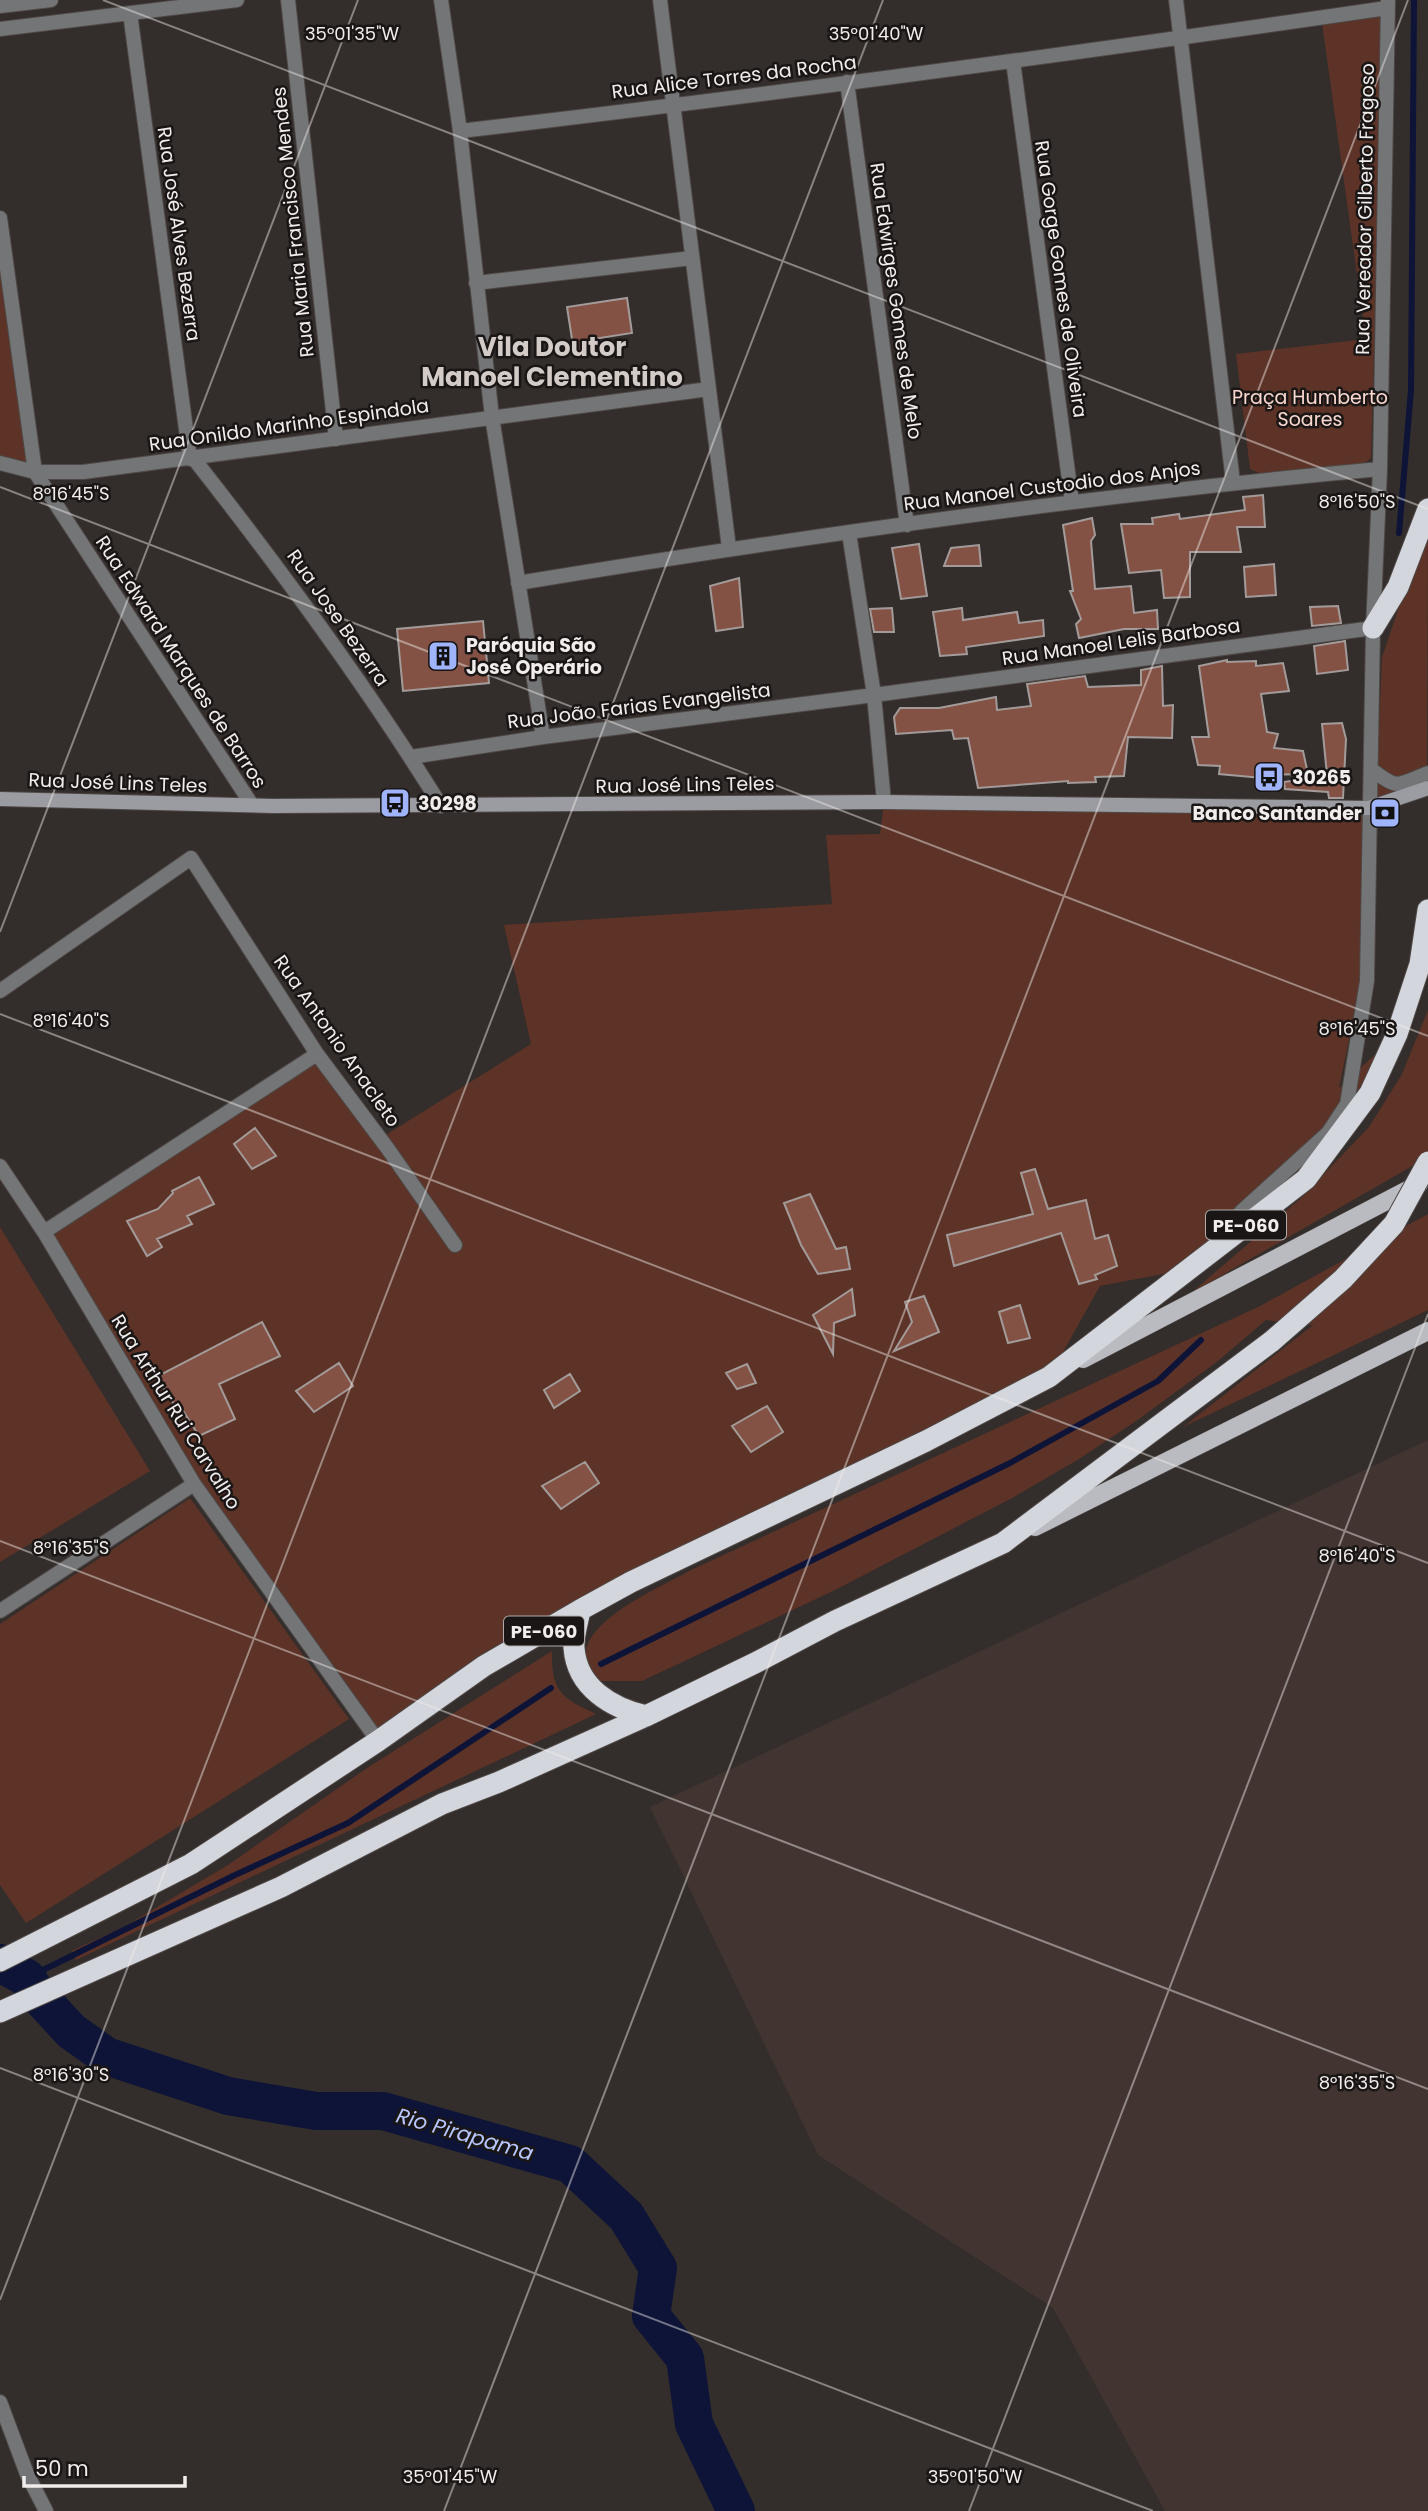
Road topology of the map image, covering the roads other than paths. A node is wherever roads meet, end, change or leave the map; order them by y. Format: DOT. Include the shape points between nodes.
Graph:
graph roads {
  1 [pos="51,0"];
  2 [pos="237,0"];
  3 [pos="288,0"];
  4 [pos="441,0"];
  5 [pos="660,0"];
  6 [pos="1176,0"];
  7 [pos="1387,4"];
  8 [pos="0,6"];
  9 [pos="130,13"];
  10 [pos="0,29"];
  11 [pos="1180,38"];
  12 [pos="1013,61"];
  13 [pos="847,82"];
  14 [pos="674,106"];
  15 [pos="460,131"];
  16 [pos="0,218"];
  17 [pos="692,258"];
  18 [pos="475,283"];
  19 [pos="709,389"];
  20 [pos="492,416"];
  21 [pos="336,439"];
  22 [pos="192,459"];
  23 [pos="0,463"];
  24 [pos="1380,469"];
  25 [pos="34,472"];
  26 [pos="1233,482"];
  27 [pos="1072,502"];
  28 [pos="1428,509"];
  29 [pos="907,525"];
  30 [pos="849,533"];
  31 [pos="729,548"];
  32 [pos="518,583"];
  33 [pos="1373,628"];
  34 [pos="874,695"];
  35 [pos="543,737"];
  36 [pos="411,757"];
  37 [pos="1371,769"];
  38 [pos="1428,773"];
  39 [pos="1428,788"];
  40 [pos="0,799"];
  41 [pos="884,802"];
  42 [pos="252,806"];
  43 [pos="441,806"];
  44 [pos="1369,808"];
  45 [pos="1428,910"];
  46 [pos="0,991"];
  47 [pos="317,1054"];
  48 [pos="1428,1162"];
  49 [pos="0,1166"];
  50 [pos="1428,1179"];
  51 [pos="44,1232"];
  52 [pos="455,1245"];
  53 [pos="1189,1269"];
  54 [pos="1428,1331"];
  55 [pos="1049,1377"];
  56 [pos="194,1484"];
  57 [pos="1003,1543"];
  58 [pos="580,1610"];
  59 [pos="0,1611"];
  60 [pos="646,1716"];
  61 [pos="378,1741"];
  62 [pos="0,1961"];
  63 [pos="0,2012"];
  64 [pos="0,2402"];
  65 [pos="46,2511"];
  1 -- 8 [label="street"];
  2 -- 9 [label="street"];
  3 -- 21 [label="street, Rua Maria Francisco Mendes"];
  4 -- 15 [label="street"];
  5 -- 14 [label="street"];
  6 -- 11 [label="street"];
  7 -- 11 [label="street, Rua Alice Torres da Rocha"];
  7 -- 24 [label="street, Rua Vereador Gilberto Fragoso"];
  9 -- 10 [label="street"];
  9 -- 22 [label="street, Rua José Alves Bezerra"];
  11 -- 12 [label="street, Rua Alice Torres da Rocha"];
  11 -- 26 [label="street"];
  12 -- 13 [label="street, Rua Alice Torres da Rocha"];
  12 -- 27 [label="street, Rua Gorge Gomes de Oliveira"];
  13 -- 14 [label="street, Rua Alice Torres da Rocha"];
  13 -- 29 [label="street, Rua Edwirges Gomes de Melo"];
  14 -- 15 [label="street, Rua Alice Torres da Rocha"];
  14 -- 17 [label="street"];
  15 -- 18 [label="street"];
  16 -- 25 [label="street, Rua Edward Marques de Barros"];
  17 -- 18 [label="street"];
  17 -- 19 [label="street"];
  18 -- 20 [label="street"];
  19 -- 20 [label="street, Rua Onildo Marinho Espindola"];
  19 -- 31 [label="street"];
  20 -- 21 [label="street, Rua Onildo Marinho Espindola"];
  20 -- 32 [label="street"];
  21 -- 22 [label="street, Rua Onildo Marinho Espindola"];
  22 -- 25 [label="street, Rua Onildo Marinho Espindola" via="83,472"];
  22 -- 36 [label="street, Rua Jose Bezerra" via="284,573"];
  23 -- 25 [label="street, Rua Onildo Marinho Espindola"];
  24 -- 26 [label="street, Rua Manoel Custodio dos Anjos"];
  24 -- 33 [label="street, Rua Vereador Gilberto Fragoso"];
  25 -- 42 [label="street, Rua Edward Marques de Barros"];
  26 -- 27 [label="street, Rua Manoel Custodio dos Anjos"];
  27 -- 29 [label="street, Rua Manoel Custodio dos Anjos"];
  28 -- 33 [label="highway" via="1398,587"];
  29 -- 30 [label="street, Rua Manoel Custodio dos Anjos"];
  30 -- 31 [label="street, Rua Manoel Custodio dos Anjos"];
  30 -- 34 [label="street"];
  31 -- 32 [label="street, Rua Manoel Custodio dos Anjos"];
  32 -- 35 [label="street"];
  33 -- 34 [label="street, Rua Manoel Lelis Barbosa"];
  33 -- 37 [label="street, Rua Vereador Gilberto Fragoso"];
  34 -- 35 [label="street, Rua João Farias Evangelista"];
  34 -- 41 [label="street"];
  35 -- 36 [label="street, Rua João Farias Evangelista"];
  36 -- 43 [label="street, Rua Jose Bezerra"];
  37 -- 38 [label="street" via="1390,784"];
  37 -- 44 [label="street, Rua Vereador Gilberto Fragoso"];
  39 -- 44 [label="street, Rua José Lins Teles"];
  40 -- 42 [label="street, Rua José Lins Teles"];
  41 -- 43 [label="street, Rua José Lins Teles"];
  41 -- 44 [label="street, Rua José Lins Teles"];
  42 -- 43 [label="street, Rua José Lins Teles"];
  44 -- 53 [label="street, Rua Vereador Gilberto Fragoso" via="1367,981 1347,1104 1328,1133 1242,1211"];
  45 -- 53 [label="highway, PE-060" via="1420,964 1398,1034 1360,1109 1306,1179"];
  46 -- 47 [label="street, Rua Antonio Anacleto" via="191,858"];
  47 -- 51 [label="street"];
  47 -- 52 [label="street, Rua Antonio Anacleto"];
  48 -- 57 [label="highway, bridge" via="1394,1224 1343,1279 1272,1340"];
  49 -- 51 [label="street, Rua Arthur Rui Carvalho"];
  50 -- 55 [label="main road"];
  51 -- 56 [label="street, Rua Arthur Rui Carvalho"];
  53 -- 55 [label="highway, PE-060"];
  54 -- 57 [label="main road"];
  55 -- 58 [label="highway, PE-060"];
  56 -- 59 [label="street"];
  56 -- 61 [label="street, Rua Arthur Rui Carvalho"];
  57 -- 60 [label="highway"];
  58 -- 60 [label="highway" via="573,1647 583,1677 609,1704"];
  58 -- 61 [label="highway, PE-060" via="485,1666"];
  60 -- 63 [label="highway" via="442,1804 281,1887"];
  61 -- 62 [label="highway, PE-060" via="191,1864"];
  64 -- 65 [label="street"];
}
